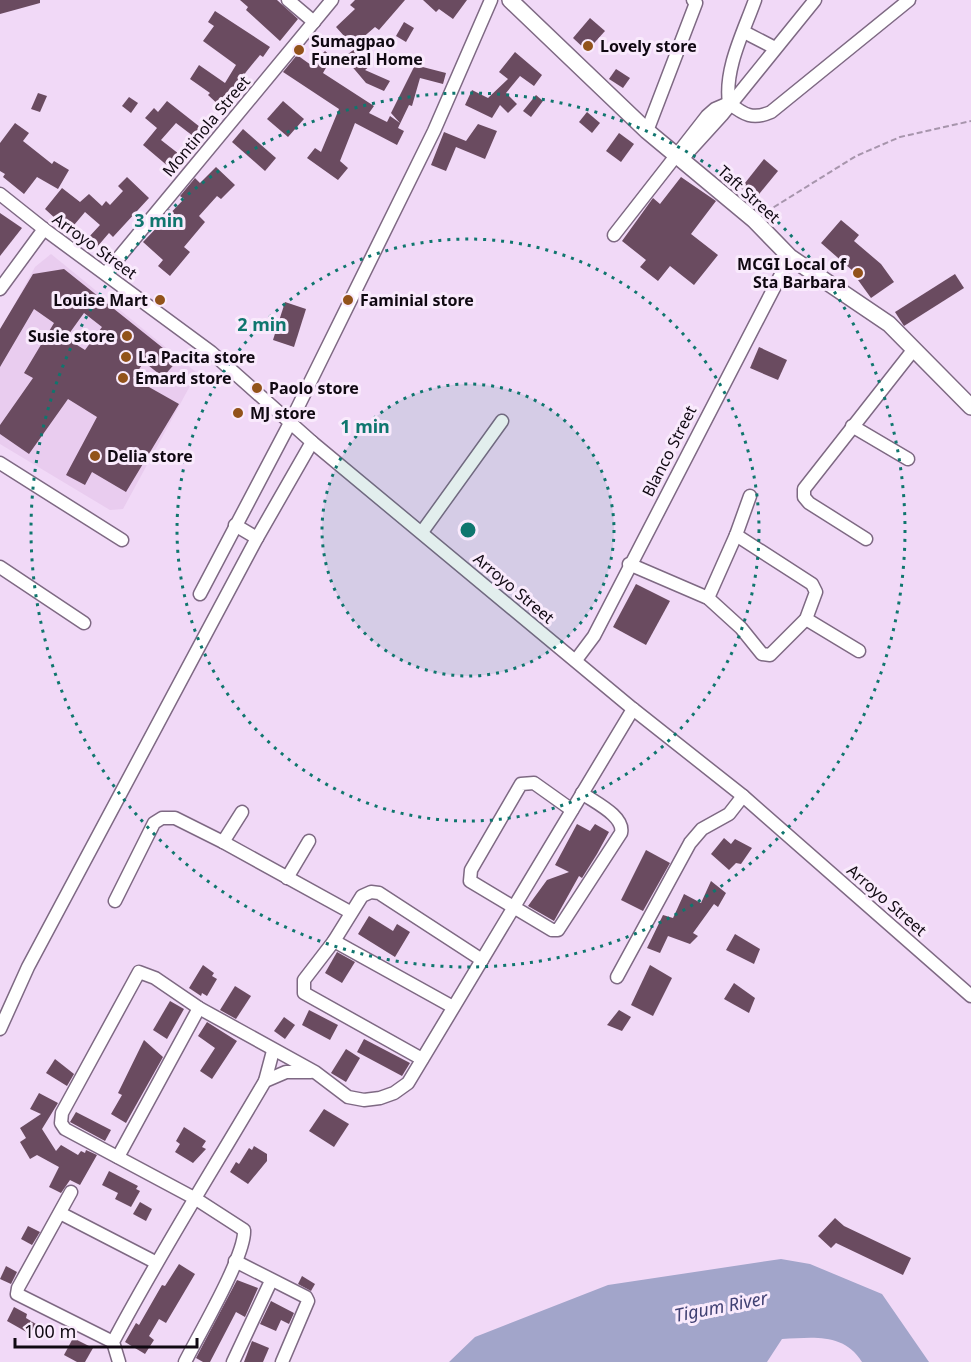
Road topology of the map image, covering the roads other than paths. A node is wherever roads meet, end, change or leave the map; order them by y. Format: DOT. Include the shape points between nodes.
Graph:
graph roads {
  1 [pos="288,0"];
  2 [pos="332,0"];
  3 [pos="491,0"];
  4 [pos="510,0"];
  5 [pos="693,0"];
  6 [pos="755,0"];
  7 [pos="815,0"];
  8 [pos="909,0"];
  9 [pos="314,22"];
  10 [pos="744,32"];
  11 [pos="775,48"];
  12 [pos="729,103"];
  13 [pos="647,131"];
  14 [pos="679,157"];
  15 [pos="0,194"];
  16 [pos="44,229"];
  17 [pos="614,235"];
  18 [pos="790,257"];
  19 [pos="106,273"];
  20 [pos="0,289"];
  21 [pos="915,350"];
  22 [pos="971,407"];
  23 [pos="502,421"];
  24 [pos="290,423"];
  25 [pos="852,426"];
  26 [pos="312,441"];
  27 [pos="908,459"];
  28 [pos="0,463"];
  29 [pos="750,496"];
  30 [pos="235,525"];
  31 [pos="422,532"];
  32 [pos="736,535"];
  33 [pos="257,538"];
  34 [pos="866,539"];
  35 [pos="122,540"];
  36 [pos="629,564"];
  37 [pos="0,567"];
  38 [pos="200,594"];
  39 [pos="708,598"];
  40 [pos="806,619"];
  41 [pos="84,623"];
  42 [pos="859,651"];
  43 [pos="576,660"];
  44 [pos="633,709"];
  45 [pos="582,794"];
  46 [pos="743,796"];
  47 [pos="572,810"];
  48 [pos="242,812"];
  49 [pos="309,841"];
  50 [pos="224,842"];
  51 [pos="286,878"];
  52 [pos="115,901"];
  53 [pos="514,906"];
  54 [pos="350,912"];
  55 [pos="334,941"];
  56 [pos="482,960"];
  57 [pos="616,977"];
  58 [pos="971,996"];
  59 [pos="453,1007"];
  60 [pos="199,1008"];
  61 [pos="0,1029"];
  62 [pos="273,1051"];
  63 [pos="422,1059"];
  64 [pos="315,1072"];
  65 [pos="265,1081"];
  66 [pos="118,1157"];
  67 [pos="71,1192"];
  68 [pos="196,1199"];
  69 [pos="60,1214"];
  70 [pos="235,1261"];
  71 [pos="155,1262"];
  72 [pos="272,1281"];
  73 [pos="113,1342"];
  74 [pos="118,1362"];
  75 [pos="184,1362"];
  76 [pos="233,1362"];
  77 [pos="282,1362"];
  1 -- 9 [label="street"];
  2 -- 9 [label="street, Montinola Street"];
  3 -- 24 [label="street" via="434,131"];
  4 -- 13 [label="main road, Taft Street"];
  5 -- 13 [label="street" via="696,3"];
  6 -- 10 [label="street"];
  7 -- 11 [label="street"];
  8 -- 12 [label="street" via="771,112 758,118 745,115"];
  9 -- 19 [label="street, Montinola Street"];
  10 -- 11 [label="street"];
  10 -- 12 [label="street" via="729,81"];
  11 -- 12 [label="street"];
  12 -- 14 [label="street" via="707,116"];
  13 -- 14 [label="main road, Taft Street"];
  14 -- 17 [label="street"];
  14 -- 18 [label="main road, Taft Street" via="754,220"];
  15 -- 16 [label="street, Arroyo Street"];
  16 -- 19 [label="street, Arroyo Street"];
  16 -- 20 [label="street"];
  18 -- 21 [label="main road, Taft Street" via="889,324"];
  18 -- 36 [label="street, Blanco Street"];
  19 -- 24 [label="street, Arroyo Street" via="211,352"];
  21 -- 22 [label="main road, Taft Street"];
  21 -- 25 [label="street"];
  23 -- 31 [label="street"];
  24 -- 26 [label="street, Arroyo Street"];
  24 -- 30 [label="street"];
  25 -- 27 [label="street"];
  25 -- 34 [label="street" via="804,489 804,497"];
  26 -- 31 [label="street, Arroyo Street"];
  26 -- 33 [label="street"];
  28 -- 35 [label="street"];
  29 -- 32 [label="street"];
  30 -- 33 [label="street"];
  30 -- 38 [label="street"];
  31 -- 43 [label="street, Arroyo Street"];
  32 -- 39 [label="street"];
  32 -- 40 [label="street" via="812,584 816,592"];
  33 -- 61 [label="street" via="28,967"];
  36 -- 39 [label="street"];
  36 -- 43 [label="street, Blanco Street" via="594,636"];
  37 -- 41 [label="street"];
  39 -- 40 [label="street" via="762,654 770,655"];
  40 -- 42 [label="street"];
  43 -- 44 [label="street, Arroyo Street"];
  44 -- 45 [label="street"];
  44 -- 46 [label="street, Arroyo Street"];
  45 -- 47 [label="street"];
  45 -- 53 [label="street" via="619,820 621,833 558,930"];
  46 -- 57 [label="street" via="729,814 702,829 690,843"];
  46 -- 58 [label="street, Arroyo Street"];
  47 -- 53 [label="street"];
  47 -- 53 [label="street" via="534,783 521,784 469,877"];
  48 -- 50 [label="street"];
  49 -- 51 [label="street"];
  50 -- 51 [label="street"];
  50 -- 52 [label="street" via="175,818 162,818 154,824"];
  51 -- 54 [label="street"];
  53 -- 56 [label="street"];
  54 -- 55 [label="street"];
  54 -- 56 [label="street" via="362,896 379,892"];
  55 -- 59 [label="street"];
  55 -- 63 [label="street" via="304,980 304,993"];
  56 -- 59 [label="street"];
  59 -- 63 [label="street"];
  60 -- 62 [label="street"];
  60 -- 66 [label="street"];
  60 -- 66 [label="street" via="155,978 139,972 62,1113 64,1130"];
  62 -- 64 [label="street"];
  62 -- 65 [label="street"];
  63 -- 64 [label="street" via="408,1083 394,1093 364,1100 348,1097"];
  64 -- 65 [label="street" via="286,1072"];
  65 -- 68 [label="street"];
  66 -- 68 [label="street"];
  67 -- 69 [label="street"];
  68 -- 70 [label="street" via="244,1230"];
  68 -- 71 [label="street"];
  69 -- 71 [label="street"];
  69 -- 73 [label="street" via="17,1294"];
  70 -- 72 [label="street"];
  70 -- 75 [label="street"];
  71 -- 73 [label="street"];
  72 -- 76 [label="street"];
  72 -- 77 [label="street" via="308,1301"];
  73 -- 74 [label="street"];
}
